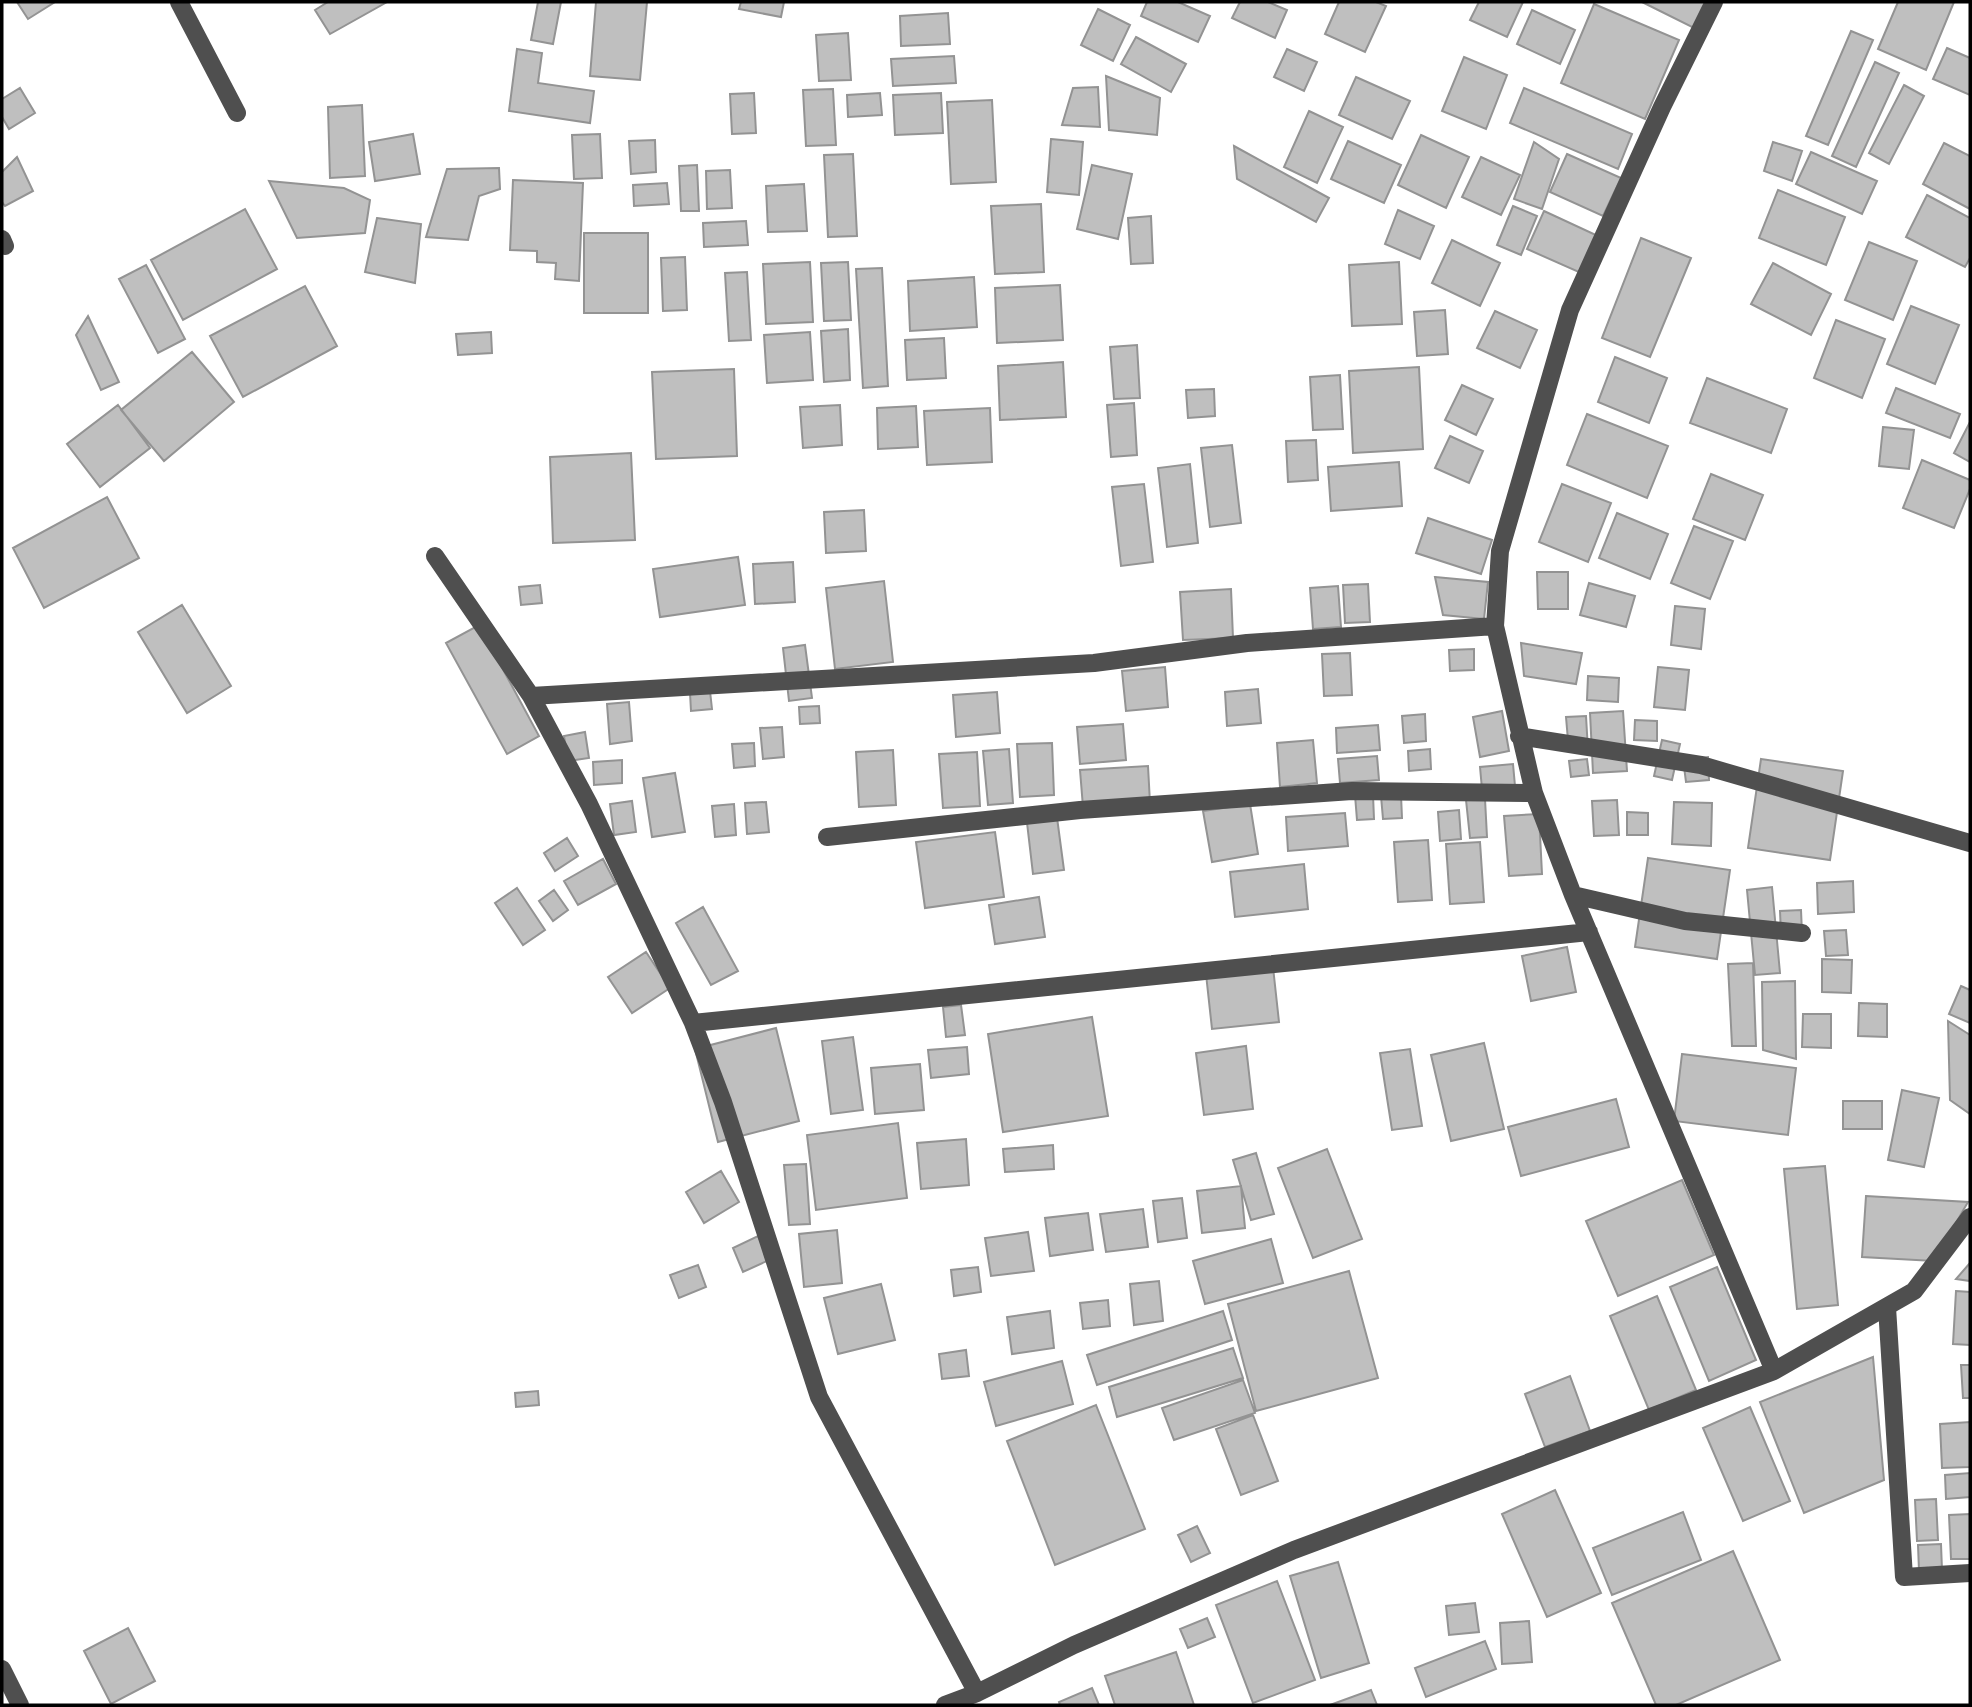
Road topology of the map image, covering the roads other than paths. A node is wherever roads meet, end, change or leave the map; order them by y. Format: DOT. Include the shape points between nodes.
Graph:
graph roads {
  1 [pos="179,2"];
  2 [pos="1714,2"];
  3 [pos="237,113"];
  4 [pos="435,556"];
  5 [pos="1495,626"];
  6 [pos="531,696"];
  7 [pos="1519,736"];
  8 [pos="1534,793"];
  9 [pos="827,837"];
  10 [pos="1970,843"];
  11 [pos="1573,895"];
  12 [pos="1589,932"];
  13 [pos="1801,933"];
  14 [pos="694,1023"];
  15 [pos="1970,1217"];
  16 [pos="1887,1307"];
  17 [pos="1774,1371"];
  18 [pos="1970,1573"];
  19 [pos="2,1669"];
  20 [pos="977,1693"];
  21 [pos="20,1705"];
  22 [pos="945,1705"];
  1 -- 3 [label="street"];
  2 -- 5 [label="street" via="1570,310 1500,551"];
  4 -- 6 [label="street"];
  5 -- 6 [label="street" via="1247,643 1094,663"];
  5 -- 7 [label="street"];
  6 -- 14 [label="street" via="589,804"];
  7 -- 8 [label="street"];
  7 -- 10 [label="street" via="1701,765"];
  8 -- 9 [label="street" via="1352,791 1080,810"];
  8 -- 11 [label="street"];
  11 -- 12 [label="street"];
  11 -- 13 [label="street" via="1685,921"];
  12 -- 14 [label="street"];
  12 -- 17 [label="street"];
  14 -- 20 [label="street" via="818,1397"];
  15 -- 16 [label="street" via="1914,1291"];
  16 -- 17 [label="street"];
  16 -- 18 [label="street" via="1904,1577"];
  17 -- 20 [label="street" via="1294,1550 1074,1645"];
  19 -- 21 [label="street"];
  20 -- 22 [label="street"];
}
